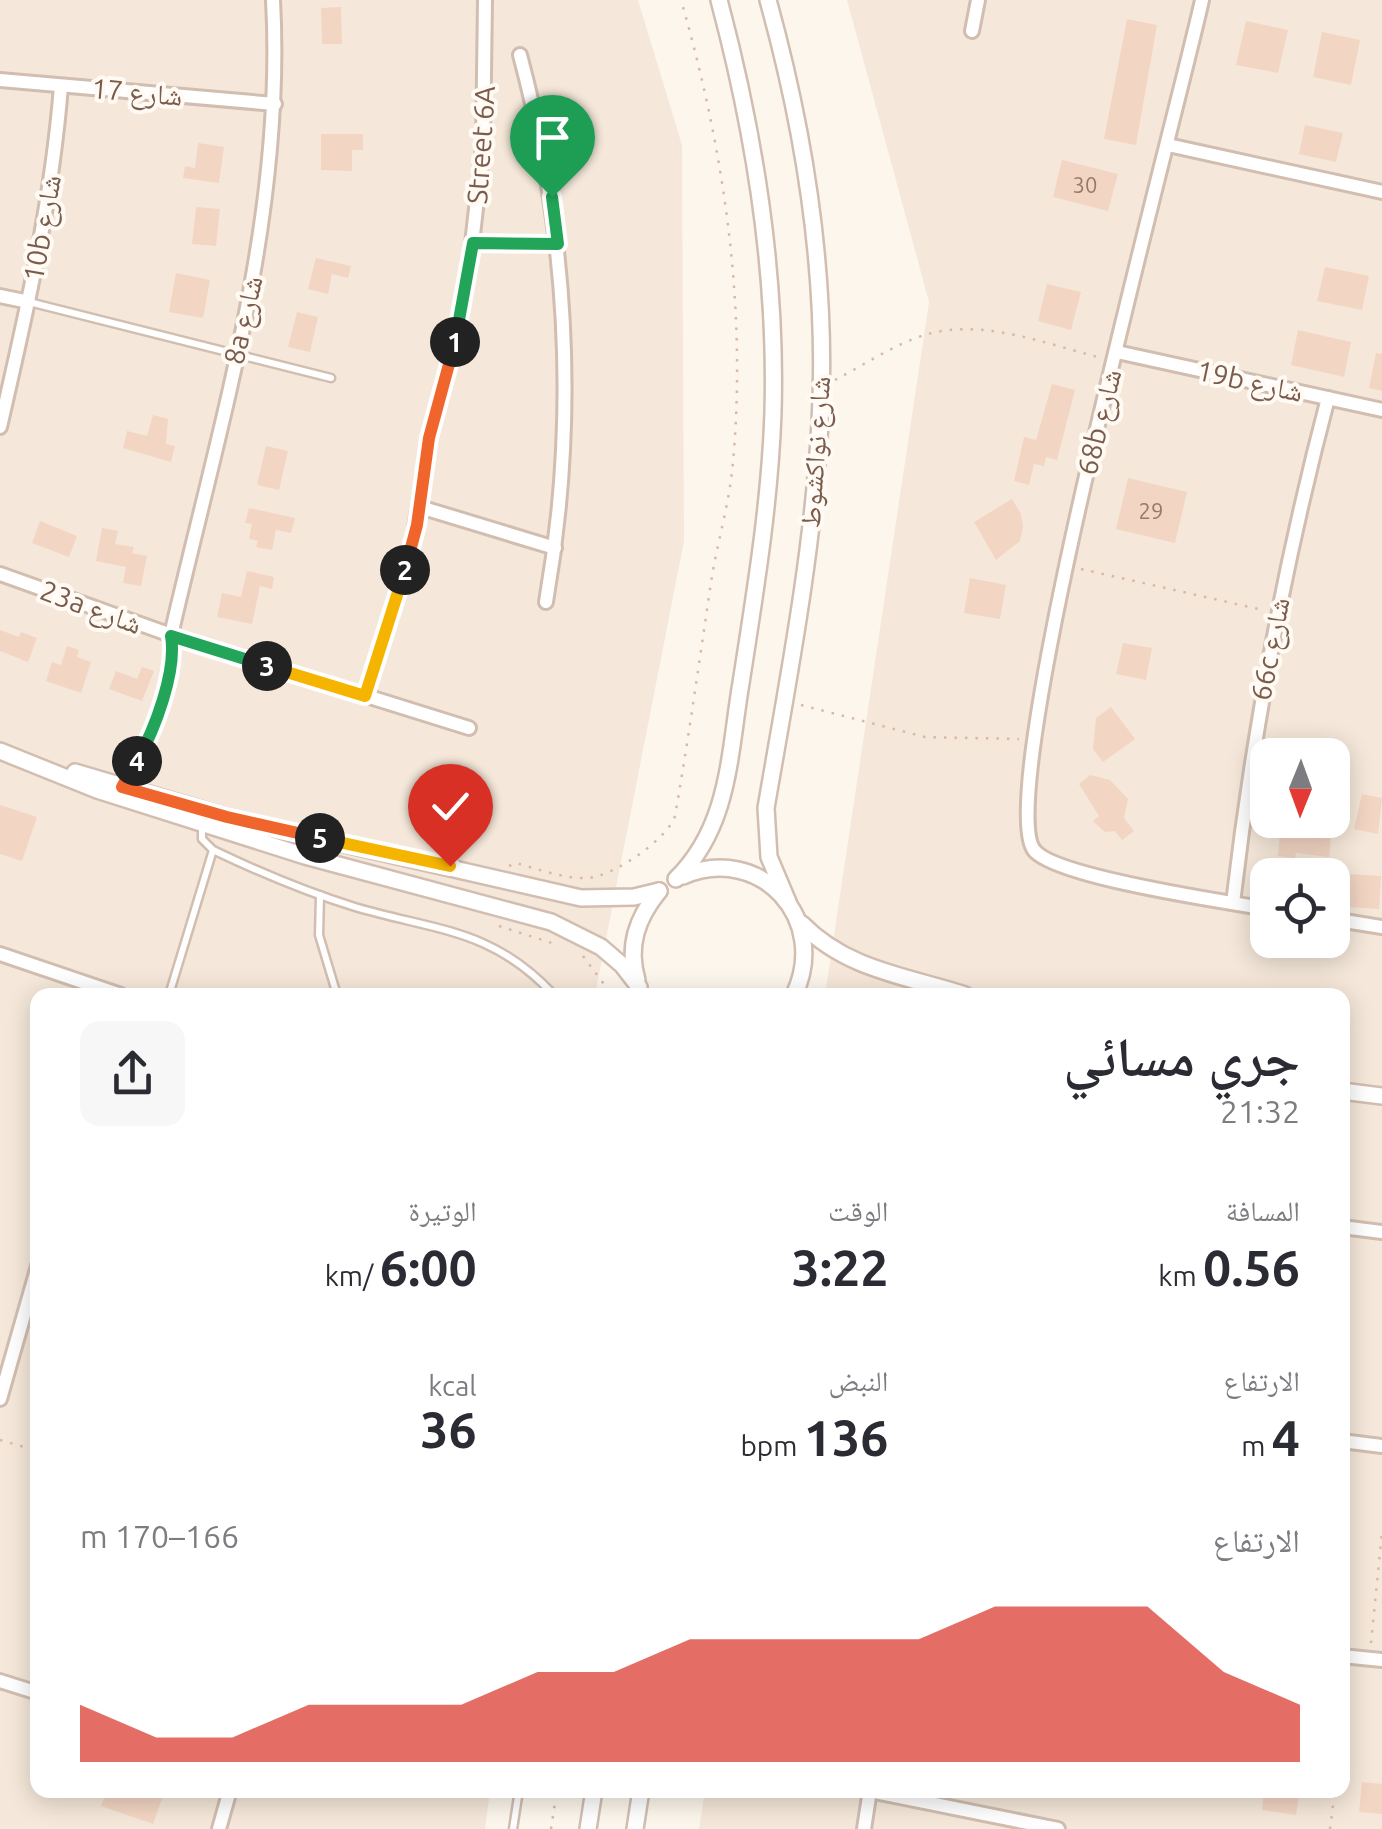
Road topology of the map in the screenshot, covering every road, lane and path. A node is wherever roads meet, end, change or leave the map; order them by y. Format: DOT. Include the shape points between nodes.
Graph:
graph roads {
  1 [pos="273,0"];
  2 [pos="484,0"];
  3 [pos="681,0"];
  4 [pos="718,0"];
  5 [pos="768,0"];
  6 [pos="978,0"];
  7 [pos="1202,0"];
  8 [pos="972,31"];
  9 [pos="520,55"];
  10 [pos="0,80"];
  11 [pos="61,86"];
  12 [pos="274,104"];
  13 [pos="1168,146"];
  14 [pos="1381,188"];
  15 [pos="473,243"];
  16 [pos="558,244"];
  17 [pos="0,296"];
  18 [pos="29,302"];
  19 [pos="236,353"];
  20 [pos="1116,356"];
  21 [pos="331,378"];
  22 [pos="821,387"];
  23 [pos="1328,398"];
  24 [pos="1382,410"];
  25 [pos="0,427"];
  26 [pos="420,507"];
  27 [pos="555,548"];
  28 [pos="1065,565"];
  29 [pos="0,574"];
  30 [pos="546,602"];
  31 [pos="1276,613"];
  32 [pos="171,636"];
  33 [pos="365,696"];
  34 [pos="784,700"];
  35 [pos="469,728"];
  36 [pos="1036,739"];
  37 [pos="0,751"];
  38 [pos="32,763"];
  39 [pos="122,787"];
  40 [pos="202,824"];
  41 [pos="213,850"];
  42 [pos="676,879"];
  43 [pos="504,880"];
  44 [pos="659,891"];
  45 [pos="320,895"];
  46 [pos="788,902"];
  47 [pos="1233,903"];
  48 [pos="1250,906"];
  49 [pos="497,908"];
  50 [pos="798,919"];
  51 [pos="1350,922"];
  52 [pos="1382,926"];
  53 [pos="568,948"];
  54 [pos="576,952"];
  55 [pos="0,954"];
  56 [pos="99,988"];
  57 [pos="171,988"];
  58 [pos="335,988"];
  59 [pos="546,988"];
  60 [pos="607,988"];
  61 [pos="640,988"];
  62 [pos="641,988"];
  63 [pos="796,988"];
  64 [pos="940,988"];
  65 [pos="1350,1092"];
  66 [pos="1382,1096"];
  67 [pos="1350,1228"];
  68 [pos="1382,1232"];
  69 [pos="30,1294"];
  70 [pos="0,1399"];
  71 [pos="0,1440"];
  72 [pos="1350,1443"];
  73 [pos="1382,1446"];
  74 [pos="30,1449"];
  75 [pos="1382,1532"];
  76 [pos="1350,1657"];
  77 [pos="1376,1660"];
  78 [pos="0,1681"];
  79 [pos="30,1691"];
  80 [pos="228,1798"];
  81 [pos="518,1798"];
  82 [pos="556,1798"];
  83 [pos="593,1798"];
  84 [pos="639,1798"];
  85 [pos="869,1798"];
  86 [pos="909,1798"];
  87 [pos="1334,1798"];
  88 [pos="219,1829"];
  89 [pos="513,1829"];
  90 [pos="551,1829"];
  91 [pos="588,1829"];
  92 [pos="635,1829"];
  93 [pos="864,1829"];
  94 [pos="1058,1829"];
  95 [pos="1330,1829"];
  1 -- 12 [label="street, 8a شارع"];
  2 -- 15 [label="street, Street 6A" via="483,147"];
  3 -- 43 [label="path" via="726,208 736,389 730,486 674,816 662,838 598,876 516,863"];
  4 -- 42 [label="street, شارع نواكشوط" via="754,153 766,239 772,412 767,499 722,802 706,844"];
  5 -- 22 [label="street, شارع نواكشوط" via="803,148 815,238"];
  6 -- 8 [label="street"];
  7 -- 13 [label="street, 68b شارع"];
  9 -- 16 [label="street"];
  10 -- 11 [label="street, شارع 17"];
  11 -- 12 [label="street, شارع 17"];
  11 -- 18 [label="street, 10b شارع"];
  12 -- 19 [label="street, 8a شارع" via="266,203"];
  13 -- 14 [label="street"];
  13 -- 20 [label="street, 68b شارع"];
  15 -- 16 [label="street"];
  15 -- 26 [label="street, Street 6A"];
  16 -- 27 [label="street" via="566,416"];
  17 -- 18 [label="street"];
  18 -- 19 [label="lane"];
  18 -- 25 [label="street, 10b شارع"];
  19 -- 21 [label="lane"];
  19 -- 32 [label="street, 8a شارع"];
  20 -- 22 [label="path" via="956,328 924,335"];
  20 -- 23 [label="street, 19b شارع"];
  20 -- 28 [label="street, 68b شارع"];
  22 -- 34 [label="street, شارع نواكشوط" via="814,509"];
  23 -- 24 [label="street, 19b شارع"];
  23 -- 31 [label="street, 66c شارع"];
  26 -- 27 [label="street"];
  26 -- 33 [label="street, Street 6A"];
  27 -- 30 [label="street"];
  28 -- 31 [label="path"];
  28 -- 36 [label="street, 68b شارع"];
  29 -- 32 [label="street, 23a شارع"];
  31 -- 47 [label="street, 66c شارع"];
  32 -- 33 [label="street, 23a شارع"];
  32 -- 39 [label="path" via="174,656 148,741"];
  33 -- 35 [label="street, 23a شارع"];
  34 -- 36 [label="path" via="925,737"];
  34 -- 46 [label="street, شارع نواكشوط" via="766,833"];
  36 -- 47 [label="street, 68b شارع" via="1026,824 1041,857"];
  37 -- 38 [label="street"];
  38 -- 39 [label="street"];
  38 -- 40 [label="street"];
  39 -- 43 [label="street"];
  40 -- 41 [label="lane" via="202,840"];
  40 -- 49 [label="street"];
  41 -- 45 [label="lane"];
  41 -- 57 [label="lane"];
  42 -- 44 [label="street"];
  42 -- 46 [label="street" via="736,869 765,881"];
  43 -- 44 [label="street" via="594,898"];
  44 -- 62 [label="street" via="635,936"];
  45 -- 58 [label="lane" via="319,935"];
  45 -- 59 [label="lane" via="480,940"];
  46 -- 50 [label="street"];
  47 -- 48 [label="street"];
  49 -- 53 [label="path" via="500,927"];
  49 -- 61 [label="street" via="578,932 622,965"];
  50 -- 63 [label="street" via="805,960"];
  50 -- 64 [label="street" via="838,954"];
  51 -- 52 [label="street"];
  54 -- 60 [label="path"];
  55 -- 56 [label="street"];
  65 -- 66 [label="street"];
  67 -- 68 [label="street"];
  69 -- 70 [label="street"];
  71 -- 74 [label="path"];
  72 -- 73 [label="street"];
  75 -- 77 [label="path"];
  76 -- 77 [label="street"];
  78 -- 79 [label="street"];
  80 -- 88 [label="street"];
  81 -- 89 [label="lane"];
  82 -- 90 [label="path"];
  83 -- 91 [label="street"];
  84 -- 92 [label="street"];
  85 -- 93 [label="street"];
  86 -- 94 [label="street"];
  87 -- 95 [label="path"];
}
